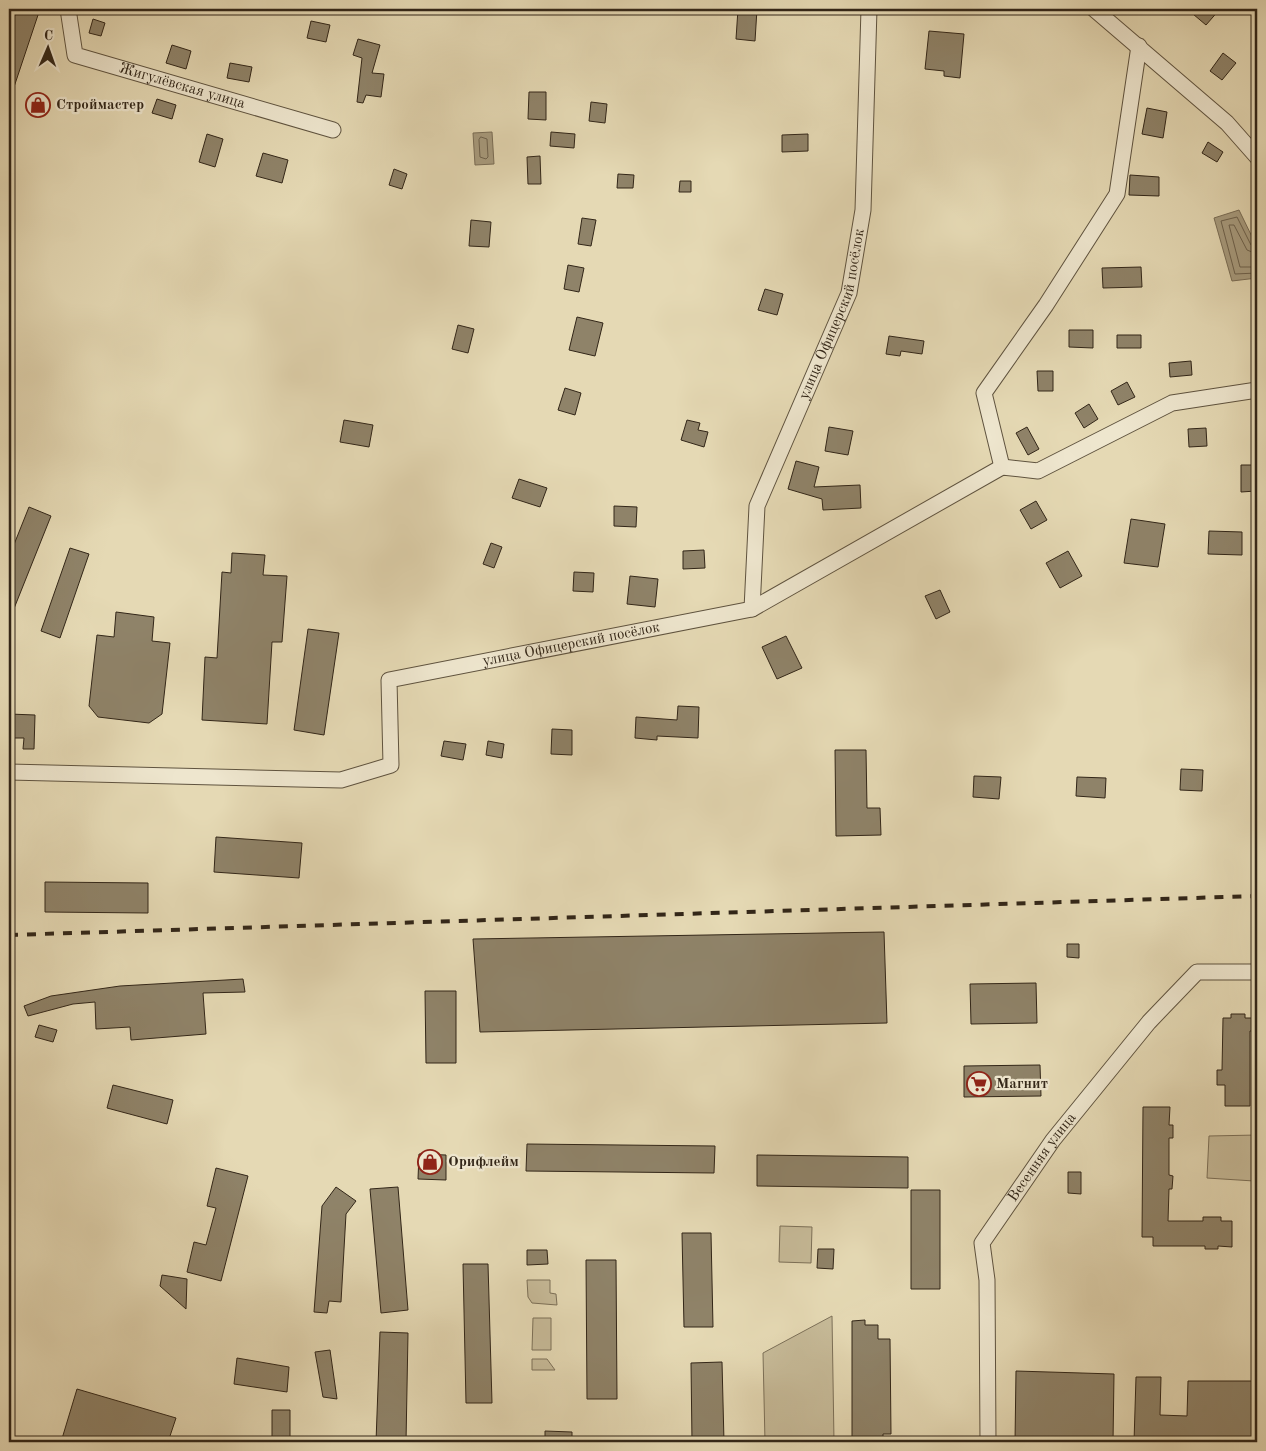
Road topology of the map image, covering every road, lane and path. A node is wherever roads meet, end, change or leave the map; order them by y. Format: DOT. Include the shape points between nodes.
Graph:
graph roads {
  1 [pos="68,9"];
  2 [pos="869,9"];
  3 [pos="1094,9"];
  4 [pos="1139,46"];
  5 [pos="333,130"];
  6 [pos="1257,157"];
  7 [pos="1257,390"];
  8 [pos="1002,467"];
  9 [pos="752,609"];
  10 [pos="9,772"];
  11 [pos="1257,972"];
  12 [pos="988,1442"];
  1 -- 5 [label="street, Жигулёвская улица" via="75,55"];
  2 -- 9 [label="street, улица Офицерский посёлок" via="863,210 849,293 757,506"];
  3 -- 4 [label="street"];
  4 -- 6 [label="street" via="1227,124"];
  4 -- 8 [label="street" via="1117,194 1046,305 984,393"];
  7 -- 8 [label="street" via="1172,403 1038,471"];
  8 -- 9 [label="street, улица Офицерский посёлок"];
  9 -- 10 [label="street, улица Офицерский посёлок" via="389,680 391,765 341,780"];
  11 -- 12 [label="street, Весенняя улица" via="1197,972 1148,1022 1053,1140 982,1243 987,1280"];
}
